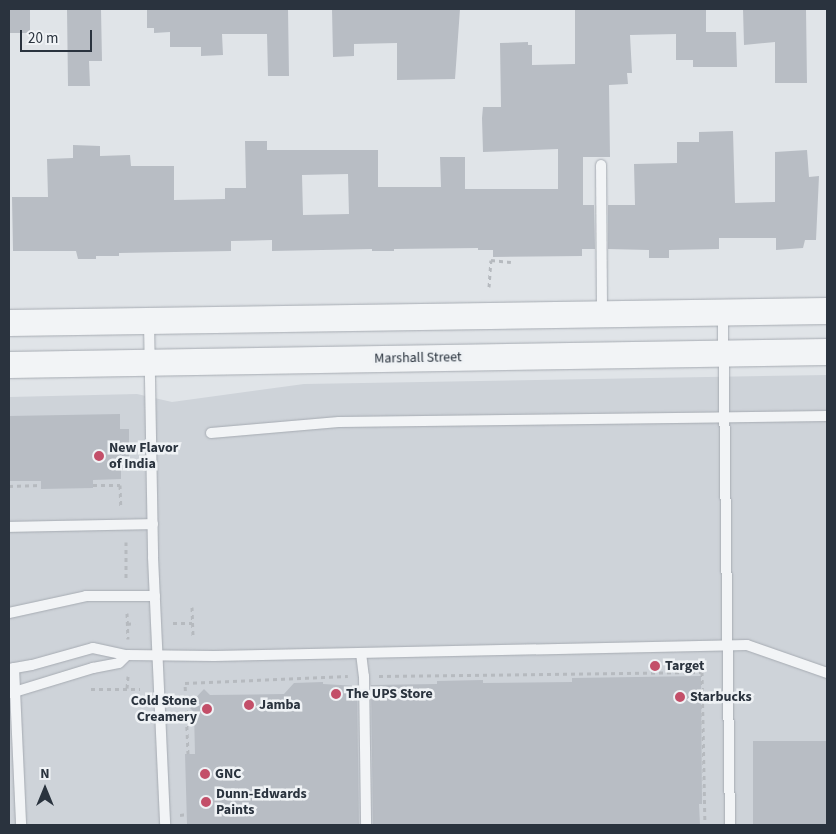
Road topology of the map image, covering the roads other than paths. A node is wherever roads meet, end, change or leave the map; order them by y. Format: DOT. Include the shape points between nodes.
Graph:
graph roads {
  1 [pos="601,165"];
  2 [pos="827,311"];
  3 [pos="722,313"];
  4 [pos="602,315"];
  5 [pos="150,321"];
  6 [pos="9,323"];
  7 [pos="827,352"];
  8 [pos="724,354"];
  9 [pos="150,361"];
  10 [pos="9,365"];
  11 [pos="723,416"];
  12 [pos="827,416"];
  13 [pos="211,433"];
  14 [pos="153,524"];
  15 [pos="9,527"];
  16 [pos="156,596"];
  17 [pos="9,613"];
  18 [pos="726,646"];
  19 [pos="361,653"];
  20 [pos="127,655"];
  21 [pos="158,656"];
  22 [pos="11,668"];
  23 [pos="827,673"];
  24 [pos="12,693"];
  25 [pos="20,825"];
  26 [pos="165,825"];
  27 [pos="366,825"];
  28 [pos="730,825"];
  1 -- 4 [label="lane"];
  2 -- 3 [label="street"];
  3 -- 4 [label="street"];
  3 -- 8 [label="lane"];
  4 -- 5 [label="street"];
  5 -- 6 [label="street"];
  5 -- 9 [label="lane"];
  7 -- 8 [label="street, Marshall Street"];
  8 -- 9 [label="street, Marshall Street"];
  8 -- 11 [label="lane"];
  9 -- 10 [label="street, Marshall Street"];
  9 -- 14 [label="lane"];
  11 -- 12 [label="lane"];
  11 -- 13 [label="lane" via="339,422"];
  11 -- 18 [label="lane"];
  14 -- 15 [label="lane"];
  14 -- 16 [label="lane"];
  16 -- 17 [label="lane" via="86,596"];
  16 -- 21 [label="lane"];
  18 -- 19 [label="lane"];
  18 -- 23 [label="lane" via="747,646"];
  18 -- 28 [label="lane"];
  19 -- 21 [label="lane"];
  19 -- 27 [label="lane"];
  20 -- 21 [label="lane"];
  20 -- 22 [label="lane" via="94,648"];
  20 -- 24 [label="lane" via="120,663"];
  21 -- 26 [label="lane"];
  22 -- 24 [label="lane"];
  24 -- 25 [label="lane"];
}
